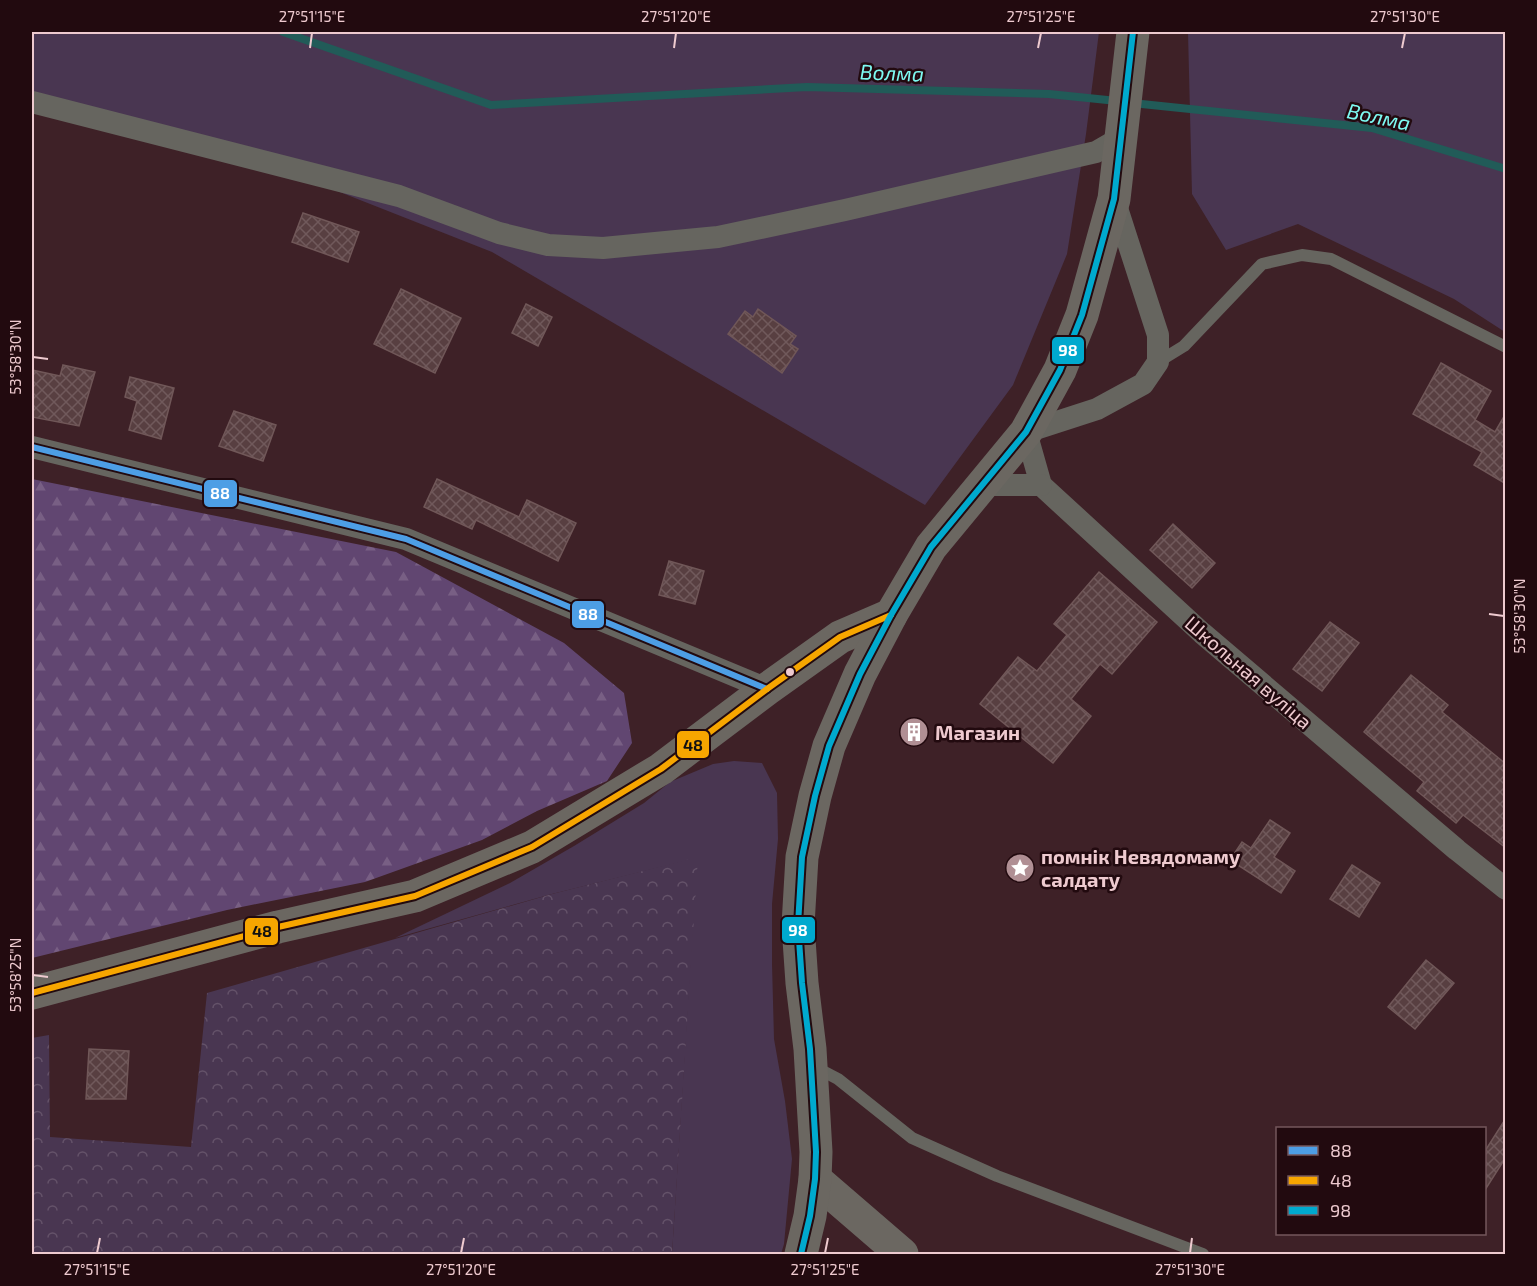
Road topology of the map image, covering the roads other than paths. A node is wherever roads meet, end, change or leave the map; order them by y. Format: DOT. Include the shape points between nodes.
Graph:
graph roads {
  1 [pos="1132,44"];
  2 [pos="32,102"];
  3 [pos="1122,137"];
  4 [pos="1114,199"];
  5 [pos="1506,347"];
  6 [pos="1158,362"];
  7 [pos="1026,432"];
  8 [pos="32,447"];
  9 [pos="982,485"];
  10 [pos="1041,485"];
  11 [pos="891,615"];
  12 [pos="767,689"];
  13 [pos="1506,889"];
  14 [pos="32,993"];
  15 [pos="812,1065"];
  16 [pos="815,1179"];
  17 [pos="801,1254"];
  18 [pos="902,1254"];
  19 [pos="1203,1254"];
  1 -- 3 [label="main road"];
  2 -- 3 [label="street" via="399,196 548,245 603,248 718,237 845,210 1096,152"];
  3 -- 4 [label="main road"];
  4 -- 6 [label="street" via="1158,335"];
  4 -- 7 [label="main road" via="1082,315 1060,370"];
  5 -- 6 [label="lane" via="1331,259 1302,255 1262,264 1184,346"];
  6 -- 7 [label="street" via="1143,384 1097,409"];
  7 -- 9 [label="main road"];
  7 -- 10 [label="street"];
  8 -- 12 [label="street" via="406,539"];
  9 -- 10 [label="street"];
  9 -- 11 [label="main road" via="931,547"];
  10 -- 13 [label="street, Школьная вуліца" via="1202,633"];
  11 -- 12 [label="main road" via="840,637"];
  11 -- 15 [label="main road" via="829,746 802,857 798,925"];
  12 -- 14 [label="main road" via="661,769 532,847 415,896 278,927"];
  15 -- 16 [label="main road"];
  15 -- 19 [label="lane" via="838,1079 912,1138 997,1176"];
  16 -- 17 [label="main road"];
  16 -- 18 [label="main road"];
}
